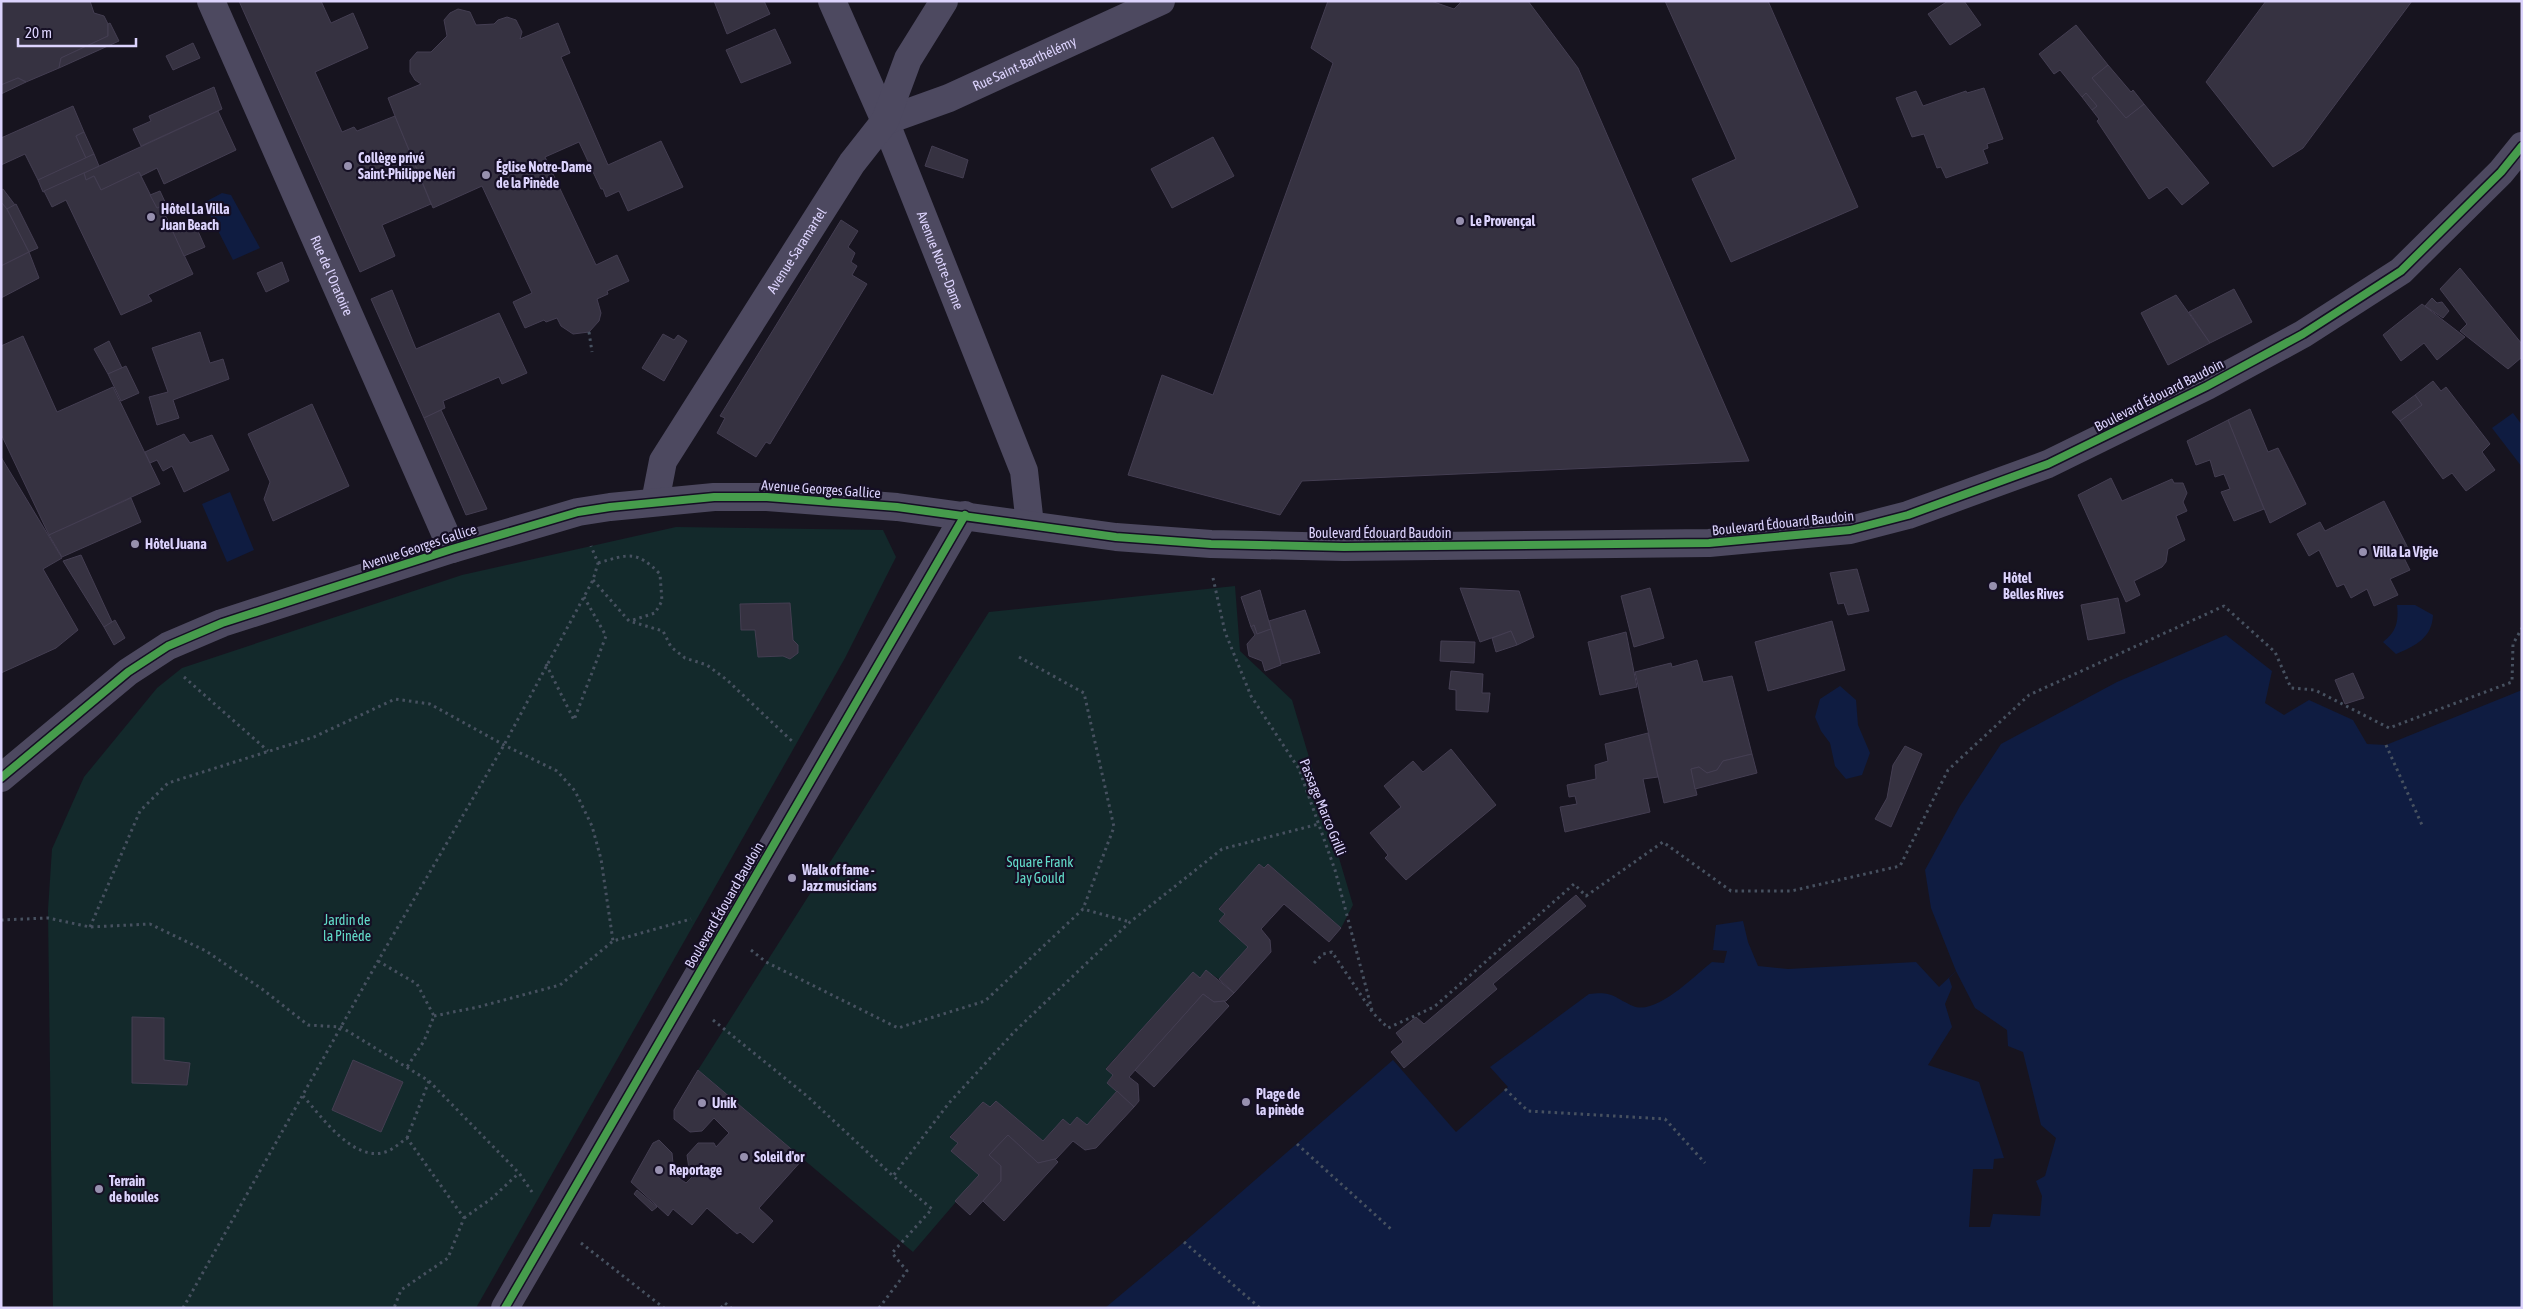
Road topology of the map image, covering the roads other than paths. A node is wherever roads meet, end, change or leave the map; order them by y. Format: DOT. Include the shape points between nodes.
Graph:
graph roads {
  1 [pos="211,1"];
  2 [pos="832,1"];
  3 [pos="944,1"];
  4 [pos="1162,1"];
  5 [pos="885,121"];
  6 [pos="2522,146"];
  7 [pos="655,502"];
  8 [pos="897,507"];
  9 [pos="965,515"];
  10 [pos="1030,525"];
  11 [pos="452,549"];
  12 [pos="1,778"];
  13 [pos="505,1308"];
  1 -- 11 [label="street, Rue de l'Oratoire"];
  2 -- 5 [label="street, Avenue Notre-Dame"];
  3 -- 5 [label="street, Avenue Saramartel" via="908,59"];
  4 -- 5 [label="street, Rue Saint-Barthélémy" via="949,98"];
  5 -- 7 [label="street, Avenue Saramartel" via="852,163 663,461"];
  5 -- 10 [label="street, Avenue Notre-Dame" via="1024,470"];
  6 -- 10 [label="street, Boulevard Édouard Baudoin" via="2501,172 2401,271 2303,334 2207,386 2048,464 1917,512 1859,528 1709,543 1344,547 1211,544 1116,537"];
  7 -- 8 [label="street, Avenue Georges Gallice" via="767,497"];
  7 -- 11 [label="street, Avenue Georges Gallice" via="578,512"];
  8 -- 9 [label="street, Boulevard Édouard Baudoin"];
  9 -- 10 [label="street, Boulevard Édouard Baudoin"];
  9 -- 13 [label="street, Boulevard Édouard Baudoin"];
  11 -- 12 [label="street, Avenue Georges Gallice" via="222,623 168,646 128,672"];
}
